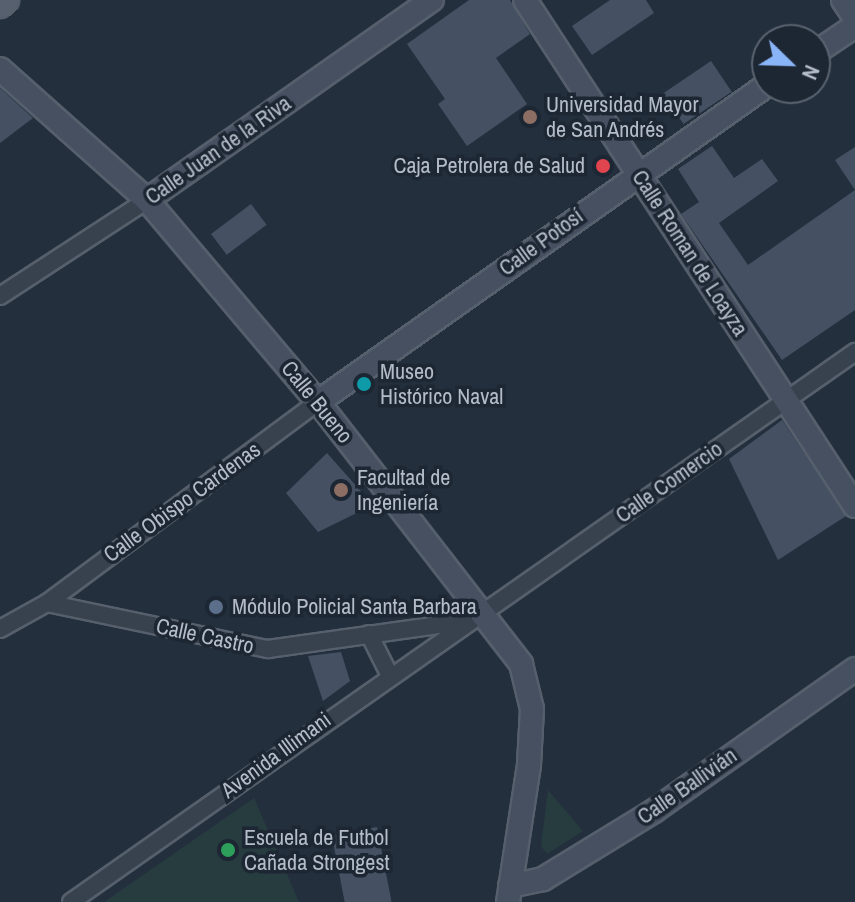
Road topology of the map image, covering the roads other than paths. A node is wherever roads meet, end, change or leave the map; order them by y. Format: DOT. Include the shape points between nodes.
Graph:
graph roads {
  1 [pos="6,0"];
  2 [pos="432,0"];
  3 [pos="525,0"];
  4 [pos="843,0"];
  5 [pos="0,5"];
  6 [pos="855,18"];
  7 [pos="855,26"];
  8 [pos="831,42"];
  9 [pos="0,69"];
  10 [pos="751,96"];
  11 [pos="638,173"];
  12 [pos="147,200"];
  13 [pos="0,296"];
  14 [pos="855,352"];
  15 [pos="787,401"];
  16 [pos="318,402"];
  17 [pos="855,506"];
  18 [pos="47,603"];
  19 [pos="473,616"];
  20 [pos="0,629"];
  21 [pos="369,634"];
  22 [pos="855,669"];
  23 [pos="389,674"];
  24 [pos="509,894"];
  25 [pos="71,902"];
  1 -- 5 [label="main road"];
  2 -- 12 [label="main road, Calle Juan de la Riva"];
  3 -- 11 [label="main road, Calle Roman de Loayza"];
  4 -- 6 [label="main road"];
  7 -- 8 [label="main road"];
  9 -- 12 [label="main road, Calle Bueno"];
  10 -- 11 [label="main road, Calle Potosí"];
  11 -- 15 [label="main road, Calle Roman de Loayza"];
  11 -- 16 [label="main road, Calle Potosí"];
  12 -- 13 [label="street, Calle Juan de la Riva"];
  12 -- 16 [label="main road, Calle Bueno"];
  14 -- 15 [label="street, Calle Comercio"];
  15 -- 17 [label="main road, Calle Roman de Loayza"];
  15 -- 19 [label="street, Calle Comercio"];
  16 -- 18 [label="street, Calle Obispo Cardenas"];
  16 -- 19 [label="main road, Calle Bueno"];
  18 -- 20 [label="street"];
  18 -- 21 [label="street, Calle Castro" via="268,649"];
  19 -- 21 [label="street, Calle Castro"];
  19 -- 23 [label="street, Avenida Illimani"];
  19 -- 24 [label="main road, Calle Bueno" via="521,664 532,709"];
  21 -- 23 [label="street"];
  22 -- 24 [label="main road, Calle Ballivián" via="654,811"];
  23 -- 25 [label="street, Avenida Illimani"];
}
